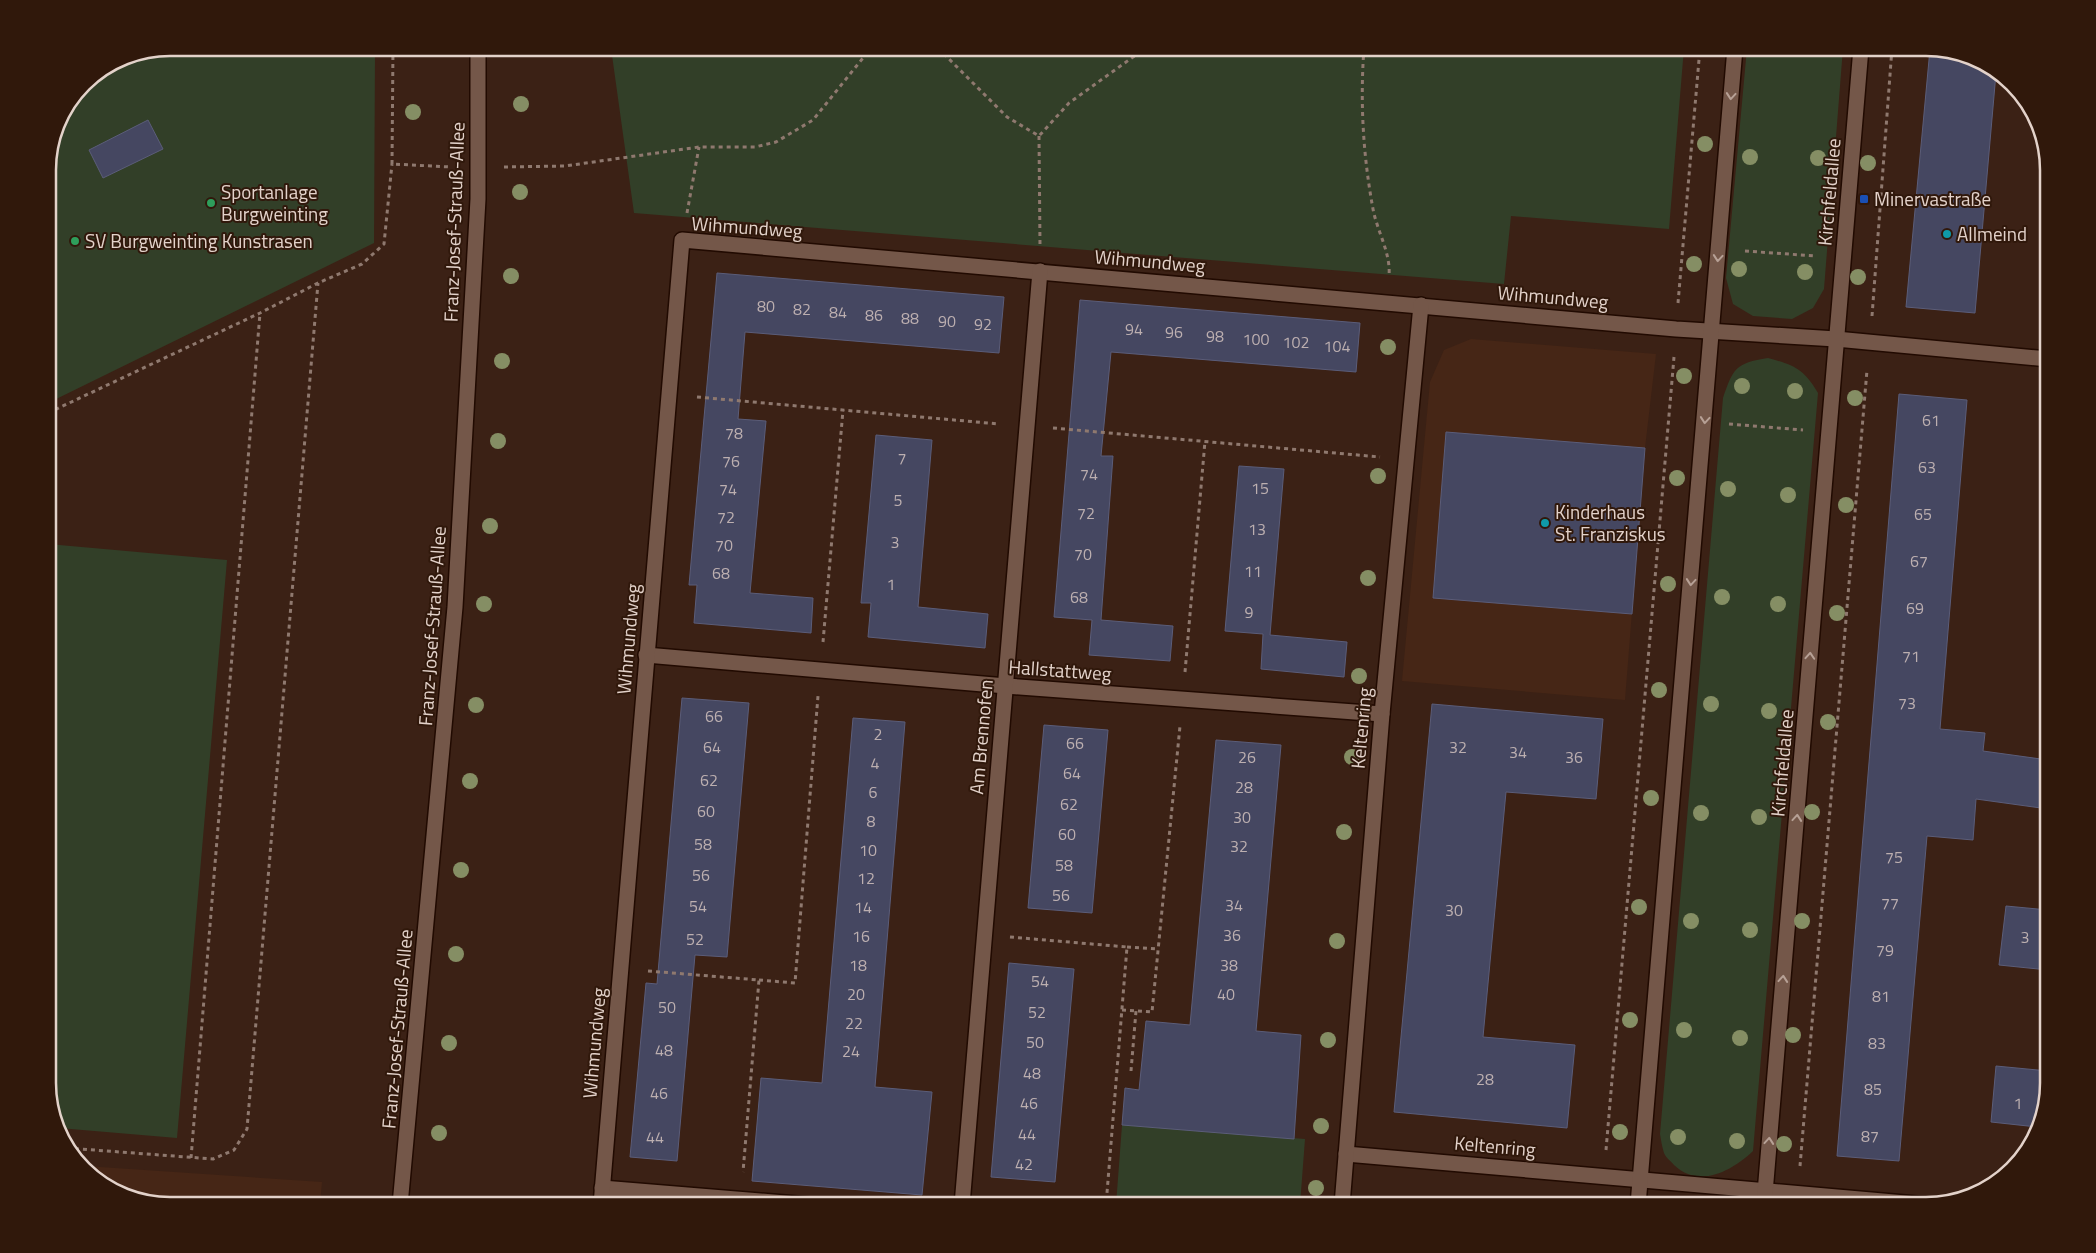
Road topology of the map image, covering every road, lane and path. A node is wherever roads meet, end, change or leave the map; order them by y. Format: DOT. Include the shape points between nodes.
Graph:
graph roads {
  1 [pos="393,56"];
  2 [pos="478,56"];
  3 [pos="865,56"];
  4 [pos="946,56"];
  5 [pos="1135,56"];
  6 [pos="1364,56"];
  7 [pos="1699,56"];
  8 [pos="1734,56"];
  9 [pos="1860,56"];
  10 [pos="1891,56"];
  11 [pos="1039,136"];
  12 [pos="699,147"];
  13 [pos="392,164"];
  14 [pos="478,168"];
  15 [pos="682,240"];
  16 [pos="1719,249"];
  17 [pos="1844,258"];
  18 [pos="1876,261"];
  19 [pos="1040,271"];
  20 [pos="318,283"];
  21 [pos="1386,302"];
  22 [pos="1420,305"];
  23 [pos="260,313"];
  24 [pos="1676,329"];
  25 [pos="1712,332"];
  26 [pos="1836,340"];
  27 [pos="1870,343"];
  28 [pos="2040,358"];
  29 [pos="56,409"];
  30 [pos="843,410"];
  31 [pos="1669,420"];
  32 [pos="1704,422"];
  33 [pos="1829,432"];
  34 [pos="1861,434"];
  35 [pos="1205,441"];
  36 [pos="646,655"];
  37 [pos="820,671"];
  38 [pos="1006,686"];
  39 [pos="1183,700"];
  40 [pos="1382,714"];
  41 [pos="984,935"];
  42 [pos="1127,947"];
  43 [pos="1158,949"];
  44 [pos="621,968"];
  45 [pos="759,980"];
  46 [pos="1122,1010"];
  47 [pos="1136,1011"];
  48 [pos="1131,1071"];
  49 [pos="78,1149"];
  50 [pos="1346,1154"];
  51 [pos="191,1158"];
  52 [pos="1604,1175"];
  53 [pos="1641,1180"];
  54 [pos="602,1188"];
  55 [pos="1765,1190"];
  56 [pos="1798,1193"];
  57 [pos="401,1197"];
  58 [pos="602,1197"];
  59 [pos="706,1197"];
  60 [pos="741,1197"];
  61 [pos="963,1197"];
  62 [pos="1107,1197"];
  63 [pos="1343,1197"];
  64 [pos="1639,1197"];
  65 [pos="1765,1197"];
  66 [pos="1841,1197"];
  1 -- 13 [label="path"];
  2 -- 14 [label="street, Franz-Josef-Strauß-Allee"];
  3 -- 12 [label="path" via="813,120 793,133 776,142 755,147"];
  4 -- 11 [label="path" via="1006,117"];
  5 -- 11 [label="path" via="1068,103"];
  6 -- 21 [label="path" via="1363,150 1374,212 1390,265"];
  7 -- 24 [label="path"];
  8 -- 16 [label="street, one-way"];
  9 -- 17 [label="street, Kirchfeldallee"];
  10 -- 18 [label="path"];
  11 -- 19 [label="path"];
  12 -- 14 [label="path" via="565,166"];
  12 -- 15 [label="path"];
  13 -- 14 [label="path"];
  13 -- 20 [label="path" via="384,244 362,264"];
  14 -- 57 [label="street, Franz-Josef-Strauß-Allee" via="455,608"];
  15 -- 19 [label="street, Wihmundweg"];
  15 -- 36 [label="street, Wihmundweg"];
  16 -- 17 [label="path"];
  16 -- 25 [label="street, one-way"];
  17 -- 18 [label="path"];
  17 -- 26 [label="street, Kirchfeldallee"];
  18 -- 27 [label="path"];
  19 -- 21 [label="street, Wihmundweg"];
  19 -- 38 [label="street, Am Brennofen"];
  20 -- 23 [label="path"];
  20 -- 51 [label="path" via="246,1129 234,1150 213,1160"];
  21 -- 22 [label="street, Wihmundweg"];
  22 -- 24 [label="street, Wihmundweg"];
  22 -- 40 [label="street, Keltenring"];
  23 -- 29 [label="path"];
  23 -- 51 [label="path"];
  24 -- 25 [label="street, Wihmundweg"];
  24 -- 31 [label="path"];
  25 -- 26 [label="street"];
  25 -- 32 [label="street, one-way"];
  26 -- 27 [label="street"];
  26 -- 33 [label="street, Kirchfeldallee"];
  27 -- 28 [label="street"];
  27 -- 34 [label="path"];
  30 -- 37 [label="path"];
  31 -- 32 [label="path"];
  31 -- 52 [label="path"];
  32 -- 33 [label="path"];
  32 -- 53 [label="street, one-way"];
  33 -- 34 [label="path"];
  55 -- 33 [label="street, Kirchfeldallee, one-way"];
  34 -- 56 [label="path"];
  35 -- 39 [label="path"];
  36 -- 37 [label="street, Hallstattweg"];
  36 -- 44 [label="street, Wihmundweg"];
  37 -- 38 [label="street, Hallstattweg"];
  37 -- 45 [label="path" via="795,983"];
  38 -- 39 [label="street, Hallstattweg"];
  38 -- 41 [label="street, Am Brennofen"];
  39 -- 40 [label="street, Hallstattweg"];
  39 -- 43 [label="path"];
  40 -- 50 [label="street, Keltenring"];
  41 -- 42 [label="path"];
  41 -- 61 [label="street, Am Brennofen"];
  42 -- 43 [label="path"];
  42 -- 46 [label="path"];
  43 -- 47 [label="path" via="1152,1012"];
  44 -- 45 [label="path"];
  44 -- 54 [label="street, Wihmundweg"];
  45 -- 60 [label="path"];
  46 -- 47 [label="path"];
  46 -- 62 [label="path"];
  47 -- 48 [label="path"];
  49 -- 51 [label="path"];
  50 -- 52 [label="street, Keltenring"];
  50 -- 63 [label="street, Keltenring"];
  52 -- 53 [label="street, Keltenring"];
  53 -- 55 [label="street"];
  53 -- 64 [label="street"];
  54 -- 58 [label="street, Wihmundweg"];
  54 -- 59 [label="street"];
  55 -- 56 [label="street"];
  55 -- 65 [label="street, Kirchfeldallee"];
  56 -- 66 [label="street"];
}
